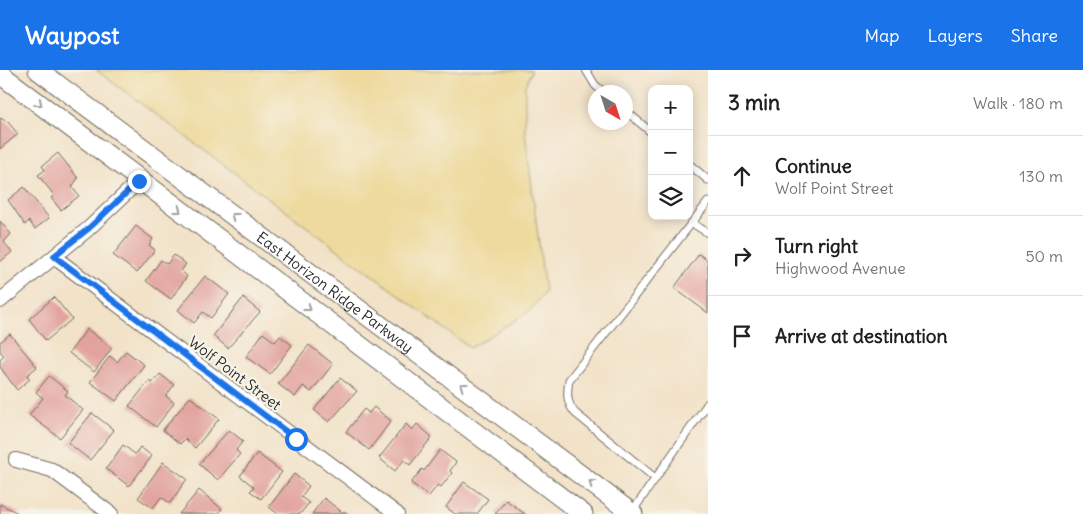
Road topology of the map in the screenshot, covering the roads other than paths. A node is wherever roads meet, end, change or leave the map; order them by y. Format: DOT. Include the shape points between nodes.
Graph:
graph roads {
  1 [pos="38,70"];
  2 [pos="586,70"];
  3 [pos="0,74"];
  4 [pos="595,85"];
  5 [pos="633,117"];
  6 [pos="648,130"];
  7 [pos="693,167"];
  8 [pos="708,180"];
  9 [pos="139,181"];
  10 [pos="708,202"];
  11 [pos="692,223"];
  12 [pos="708,233"];
  13 [pos="54,256"];
  14 [pos="0,301"];
  15 [pos="708,403"];
  16 [pos="16,460"];
  17 [pos="655,478"];
  18 [pos="111,514"];
  19 [pos="397,514"];
  20 [pos="584,514"];
  21 [pos="631,514"];
  21 -- 1 [label="main road, East Horizon Ridge Parkway, one-way"];
  2 -- 4 [label="lane"];
  3 -- 9 [label="main road, East Horizon Ridge Parkway, one-way"];
  5 -- 6 [label="lane"];
  7 -- 8 [label="lane"];
  9 -- 13 [label="street"];
  9 -- 20 [label="main road, East Horizon Ridge Parkway, one-way"];
  10 -- 11 [label="lane"];
  11 -- 12 [label="lane"];
  11 -- 17 [label="lane" via="569,380 569,406 575,413"];
  13 -- 14 [label="street"];
  13 -- 19 [label="street, Wolf Point Street"];
  15 -- 17 [label="lane"];
  16 -- 18 [label="street" via="52,470"];
  17 -- 21 [label="lane"];
}
